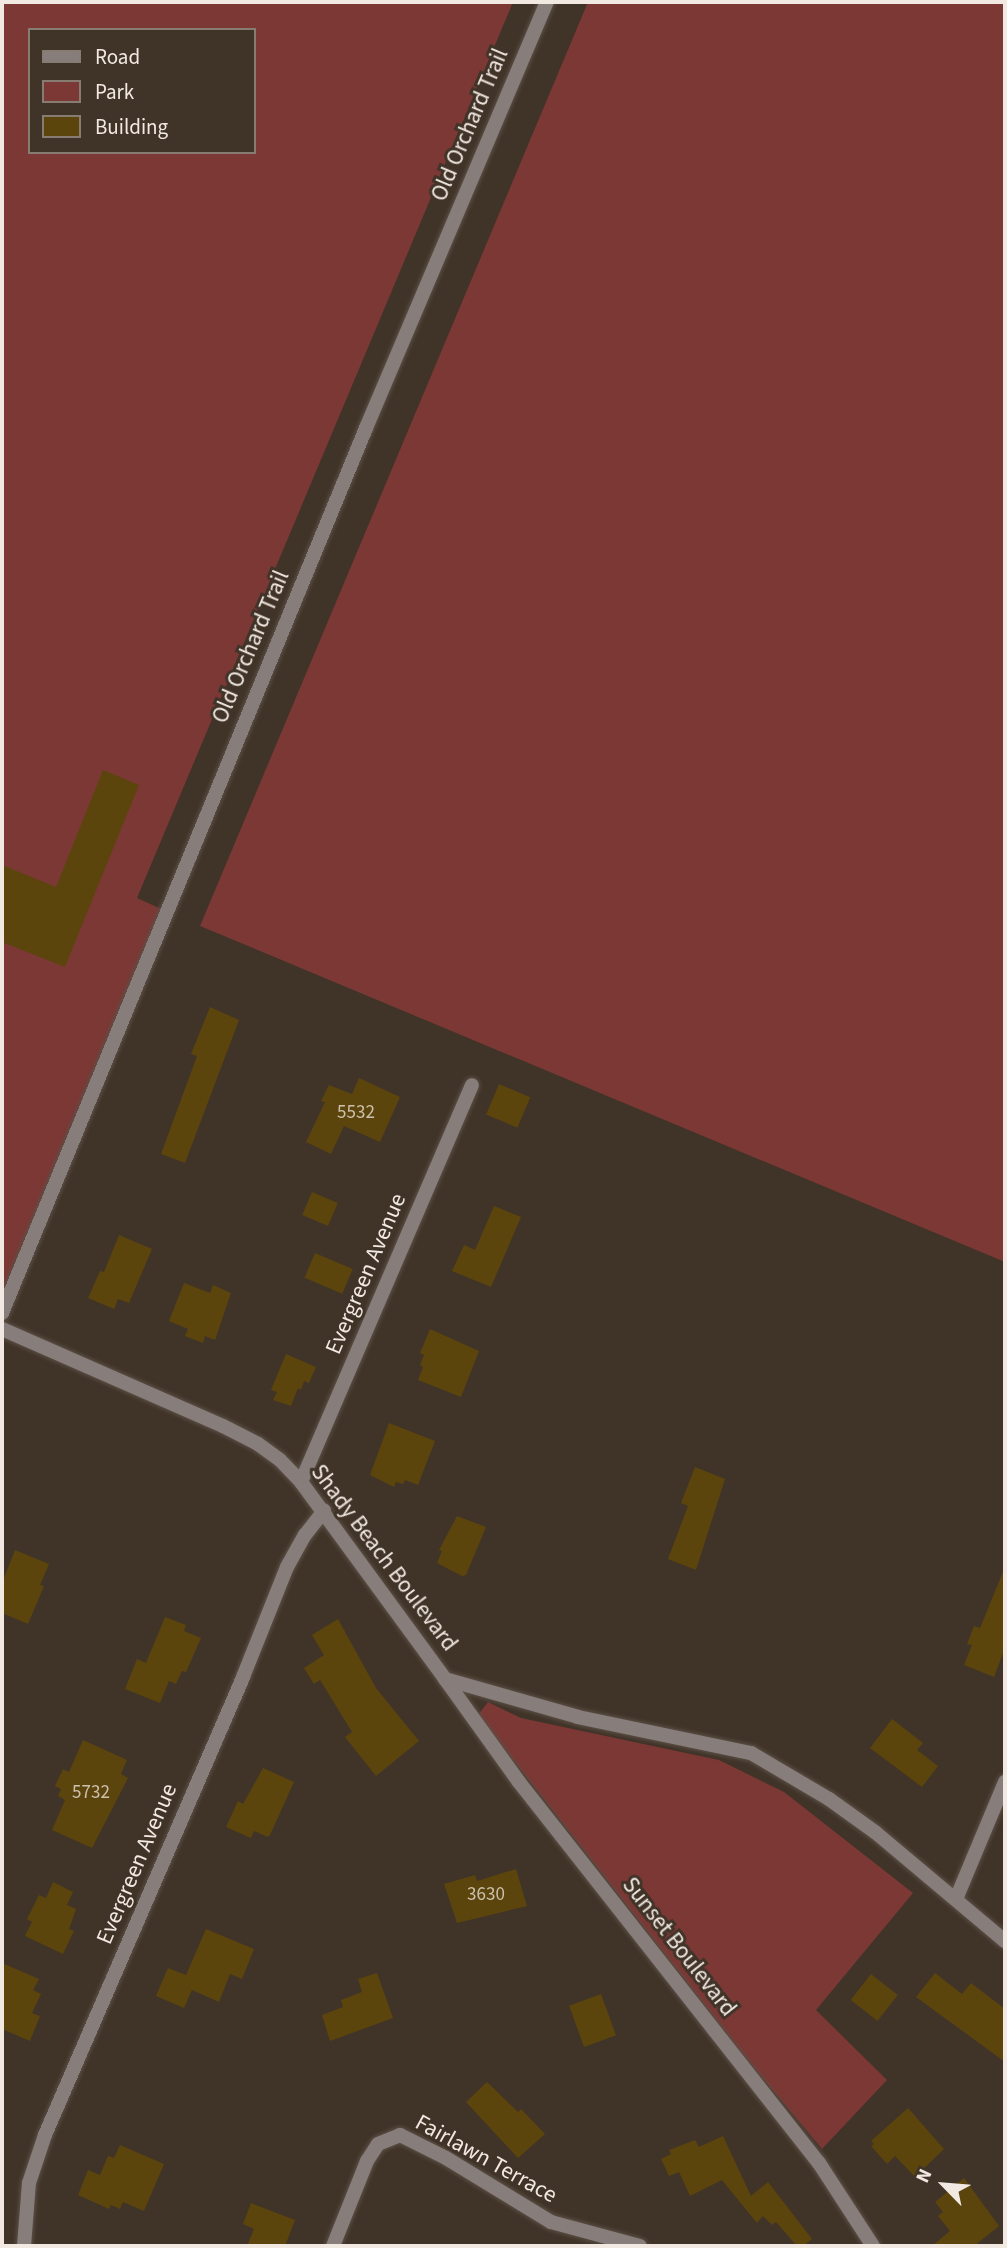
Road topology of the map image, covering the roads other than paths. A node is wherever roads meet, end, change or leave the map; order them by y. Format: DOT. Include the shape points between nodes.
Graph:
graph roads {
  1 [pos="547,2"];
  2 [pos="472,1085"];
  3 [pos="2,1313"];
  4 [pos="2,1329"];
  5 [pos="302,1482"];
  6 [pos="324,1511"];
  7 [pos="445,1679"];
  8 [pos="1005,1782"];
  9 [pos="956,1899"];
  10 [pos="1005,1941"];
  11 [pos="24,2246"];
  12 [pos="333,2246"];
  13 [pos="640,2246"];
  14 [pos="873,2246"];
  1 -- 3 [label="street, Old Orchard Trail" via="366,428"];
  2 -- 5 [label="street, Evergreen Avenue"];
  4 -- 5 [label="street, Shady Beach Boulevard" via="223,1426 258,1444"];
  5 -- 6 [label="street, Shady Beach Boulevard"];
  6 -- 7 [label="street, Shady Beach Boulevard"];
  6 -- 11 [label="street, Evergreen Avenue" via="287,1567 45,2135 29,2183"];
  7 -- 9 [label="street, Shady Beach Boulevard" via="578,1717 751,1753 829,1799"];
  7 -- 14 [label="street, Sunset Boulevard" via="519,1782 819,2162"];
  8 -- 9 [label="street"];
  9 -- 10 [label="street, Shady Beach Boulevard"];
  12 -- 13 [label="street, Fairlawn Terrace" via="367,2161 378,2144 391,2136 411,2138 551,2222"];
}
